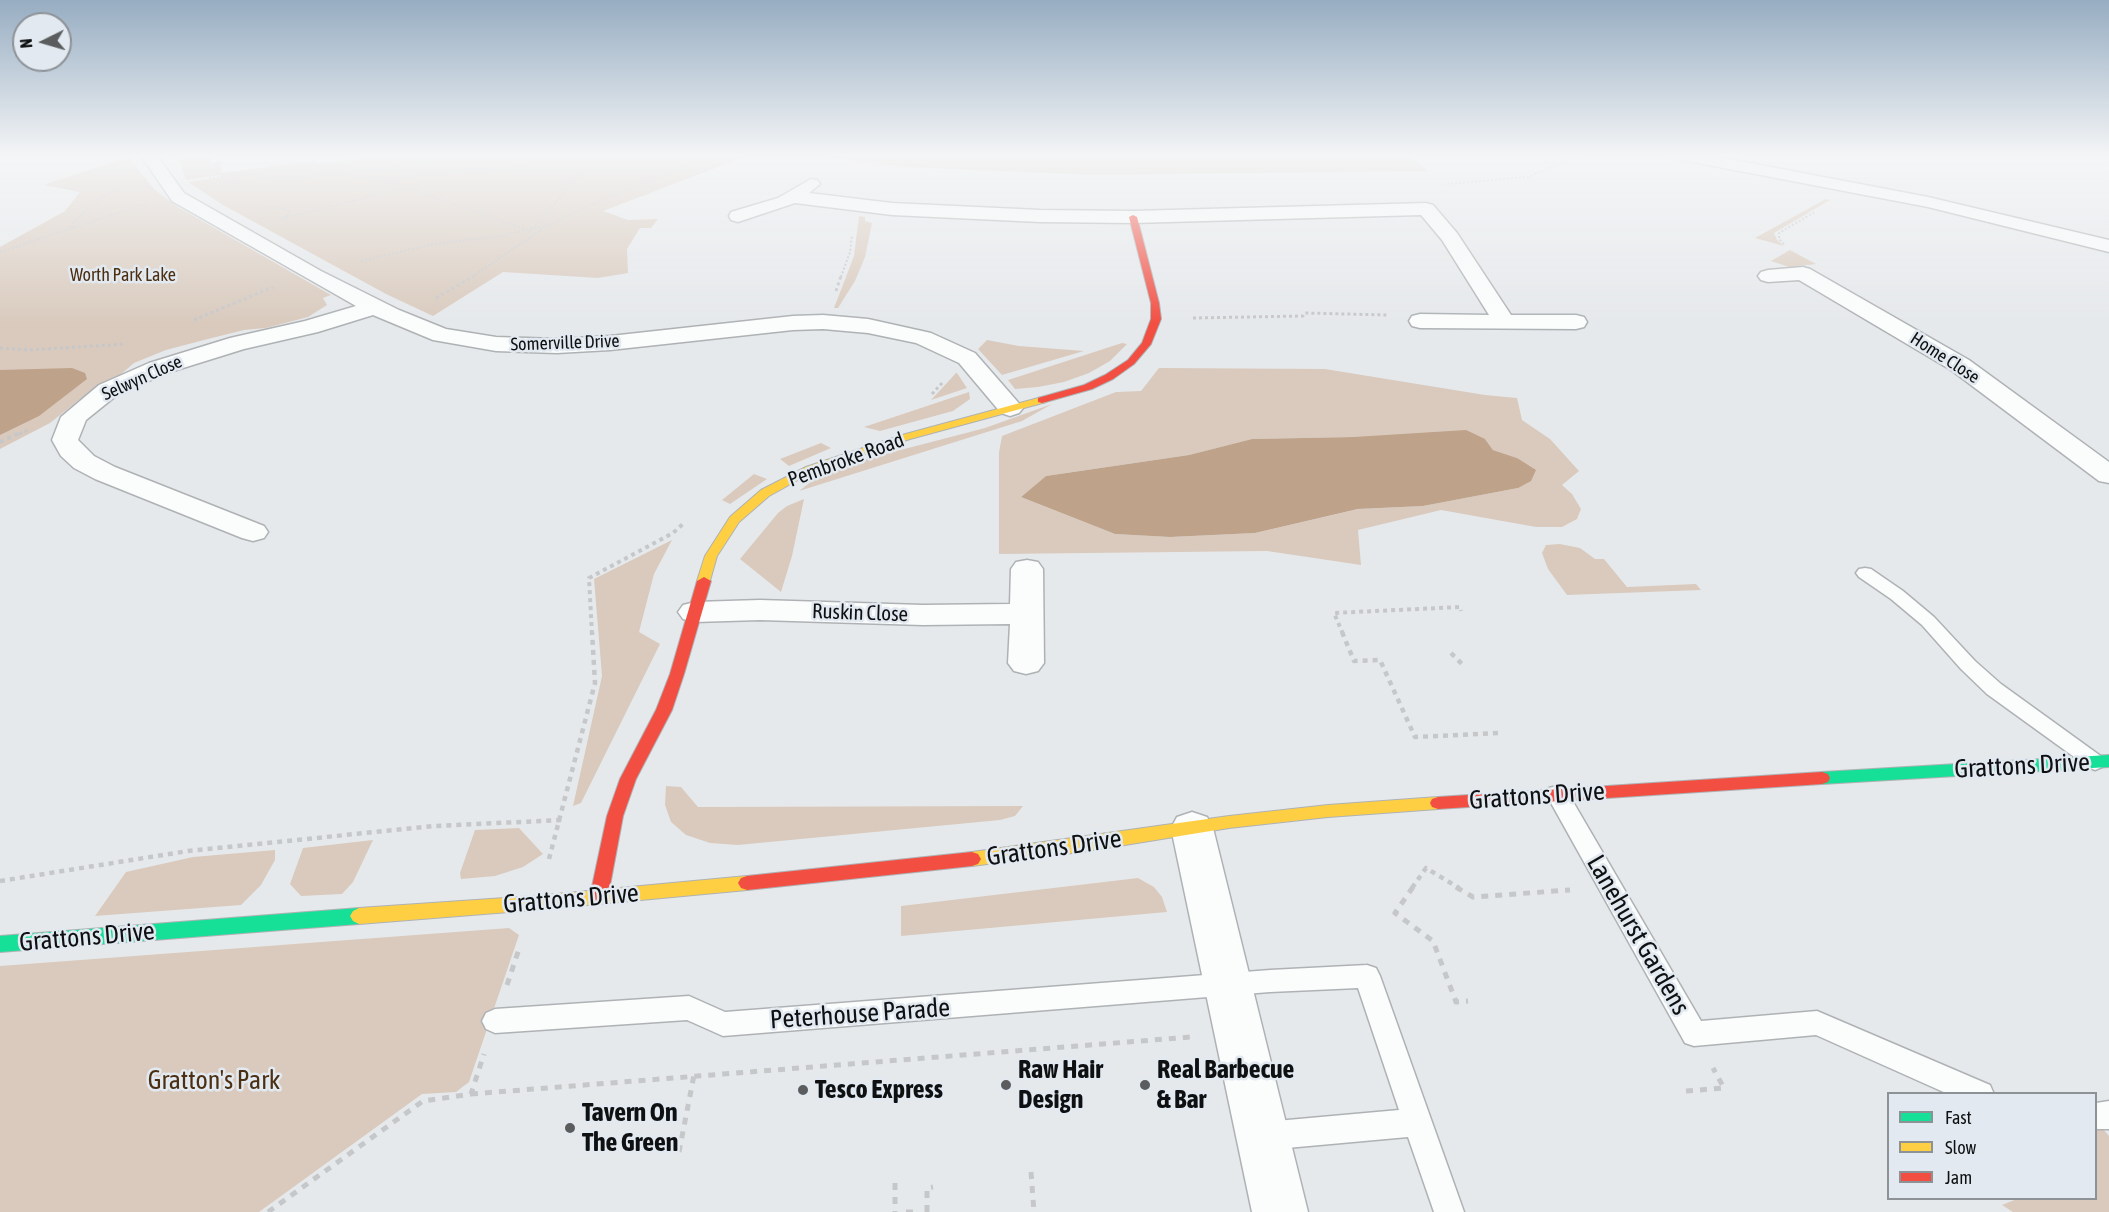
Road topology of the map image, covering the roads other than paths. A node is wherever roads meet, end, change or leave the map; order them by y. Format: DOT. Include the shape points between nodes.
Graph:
graph roads {
  1 [pos="208,211"];
  2 [pos="762,211"];
  3 [pos="930,211"];
  4 [pos="1265,211"];
  5 [pos="1427,211"];
  6 [pos="1956,211"];
  7 [pos="738,216"];
  8 [pos="1133,217"];
  9 [pos="2109,246"];
  10 [pos="1768,276"];
  11 [pos="383,311"];
  12 [pos="1420,321"];
  13 [pos="1504,321"];
  14 [pos="1576,322"];
  15 [pos="1010,408"];
  16 [pos="2109,475"];
  17 [pos="253,532"];
  18 [pos="1027,569"];
  19 [pos="1865,573"];
  20 [pos="695,612"];
  21 [pos="1025,614"];
  22 [pos="1026,663"];
  23 [pos="2102,762"];
  24 [pos="1557,794"];
  25 [pos="1192,828"];
  26 [pos="599,896"];
  27 [pos="0,944"];
  28 [pos="1227,985"];
  29 [pos="495,1021"];
  30 [pos="1975,1092"];
  31 [pos="1418,1122"];
  32 [pos="1263,1136"];
  33 [pos="1280,1212"];
  34 [pos="1449,1212"];
  1 -- 11 [label="street, Somerville Drive" via="314,275"];
  2 -- 7 [label="street"];
  3 -- 8 [label="street"];
  4 -- 8 [label="street"];
  5 -- 13 [label="street"];
  6 -- 9 [label="street"];
  8 -- 15 [label="street, Pembroke Road" via="1155,303 1156,319 1146,344 1131,362 1088,387"];
  10 -- 16 [label="street, Home Close" via="1814,272 1960,365"];
  11 -- 15 [label="street, Somerville Drive" via="441,335 527,346 610,343 759,325 823,322 898,331 967,358"];
  11 -- 17 [label="street, Selwyn Close" via="238,343 158,368 108,390 74,417 65,440 84,462"];
  12 -- 13 [label="street"];
  13 -- 14 [label="street"];
  15 -- 20 [label="street, Pembroke Road" via="810,469 765,493 734,520 711,556"];
  18 -- 21 [label="street"];
  19 -- 23 [label="lane" via="1928,621 1995,689"];
  20 -- 21 [label="street, Ruskin Close"];
  20 -- 26 [label="street, Pembroke Road" via="664,710 628,779 615,816"];
  21 -- 22 [label="street"];
  23 -- 24 [label="street, Grattons Drive"];
  24 -- 25 [label="street, Grattons Drive" via="1328,811"];
  24 -- 30 [label="lane, Lanehurst Gardens" via="1694,1034 1817,1023"];
  25 -- 26 [label="street, Grattons Drive" via="915,866"];
  25 -- 28 [label="street"];
  26 -- 27 [label="street, Grattons Drive"];
  28 -- 29 [label="lane, Peterhouse Parade" via="723,1024 689,1008"];
  28 -- 31 [label="lane, Peterhouse Parade" via="1368,976"];
  28 -- 32 [label="street"];
  31 -- 32 [label="lane"];
  31 -- 34 [label="lane"];
  32 -- 33 [label="street"];
}
